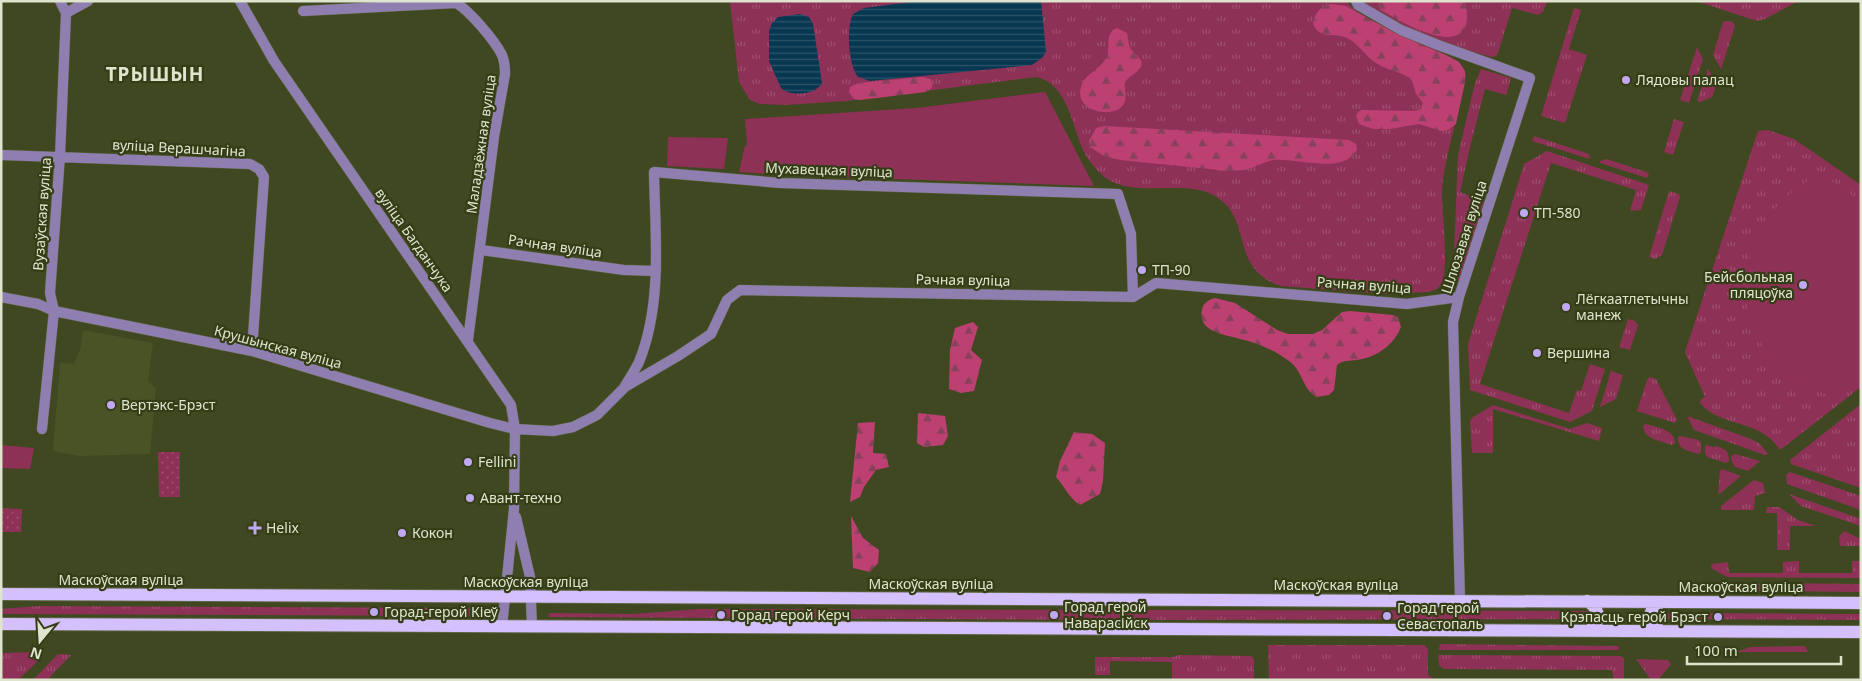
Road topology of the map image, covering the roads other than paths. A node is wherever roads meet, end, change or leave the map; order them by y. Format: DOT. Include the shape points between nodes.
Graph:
graph roads {
  1 [pos="60,1"];
  2 [pos="88,1"];
  3 [pos="240,1"];
  4 [pos="1356,1"];
  5 [pos="303,11"];
  6 [pos="66,13"];
  7 [pos="1,155"];
  8 [pos="60,156"];
  9 [pos="480,250"];
  10 [pos="656,271"];
  11 [pos="1,297"];
  12 [pos="1133,297"];
  13 [pos="1459,297"];
  14 [pos="54,311"];
  15 [pos="468,340"];
  16 [pos="252,352"];
  17 [pos="625,386"];
  18 [pos="42,429"];
  19 [pos="515,429"];
  20 [pos="514,509"];
  21 [pos="1,594"];
  22 [pos="505,597"];
  23 [pos="531,597"];
  24 [pos="1460,601"];
  25 [pos="1587,602"];
  26 [pos="1662,602"];
  27 [pos="1861,603"];
  28 [pos="1,624"];
  29 [pos="532,626"];
  30 [pos="502,627"];
  31 [pos="1588,631"];
  32 [pos="1660,631"];
  33 [pos="1861,632"];
  1 -- 6 [label="street, Вузаўская вуліца"];
  2 -- 6 [label="street"];
  3 -- 15 [label="street, вуліца Багданчука" via="274,61"];
  4 -- 13 [label="street, Шлюзавая вуліца" via="1401,30 1530,78"];
  5 -- 9 [label="street, Маладзёжная вуліца" via="456,3 476,20 502,54 504,74"];
  6 -- 8 [label="street, Вузаўская вуліца"];
  7 -- 8 [label="street, вуліца Верашчагіна"];
  8 -- 14 [label="street, Вузаўская вуліца" via="50,293"];
  8 -- 16 [label="street, вуліца Верашчагіна" via="250,164 259,169 264,176"];
  9 -- 10 [label="street, Рачная вуліца" via="624,270"];
  9 -- 15 [label="street, Маладзёжная вуліца"];
  10 -- 12 [label="street, Мухавецкая вуліца" via="654,172 780,183 1118,194 1132,234"];
  10 -- 17 [label="street, Мухавецкая вуліца" via="646,340 638,364"];
  11 -- 14 [label="street, Крушынская вуліца" via="38,304"];
  12 -- 13 [label="street, Рачная вуліца" via="1156,283 1407,304"];
  12 -- 17 [label="street, Рачная вуліца" via="740,290 727,300 710,335"];
  13 -- 24 [label="street, Шлюзавая вуліца" via="1453,322"];
  14 -- 16 [label="street, Крушынская вуліца"];
  14 -- 18 [label="street, Вузаўская вуліца"];
  15 -- 19 [label="street, вуліца Багданчука" via="511,405"];
  16 -- 19 [label="street, Крушынская вуліца"];
  17 -- 19 [label="street, Рачная вуліца" via="597,415 573,427 553,431"];
  19 -- 20 [label="street, вуліца Багданчука"];
  20 -- 22 [label="street, вуліца Багданчука"];
  20 -- 23 [label="street, вуліца Багданчука" via="530,577"];
  21 -- 22 [label="main road, Маскоўская вуліца"];
  22 -- 23 [label="main road, Маскоўская вуліца"];
  22 -- 30 [label="street, вуліца Багданчука"];
  23 -- 24 [label="main road, Маскоўская вуліца"];
  23 -- 29 [label="street, вуліца Багданчука"];
  24 -- 25 [label="main road, Маскоўская вуліца"];
  25 -- 26 [label="main road, Маскоўская вуліца"];
  25 -- 31 [label="main road" via="1598,612 1596,624"];
  26 -- 27 [label="main road, Маскоўская вуліца"];
  26 -- 32 [label="main road" via="1650,613 1650,620"];
  28 -- 30 [label="main road"];
  29 -- 30 [label="main road"];
  29 -- 31 [label="main road"];
  31 -- 32 [label="main road"];
  32 -- 33 [label="main road"];
}
